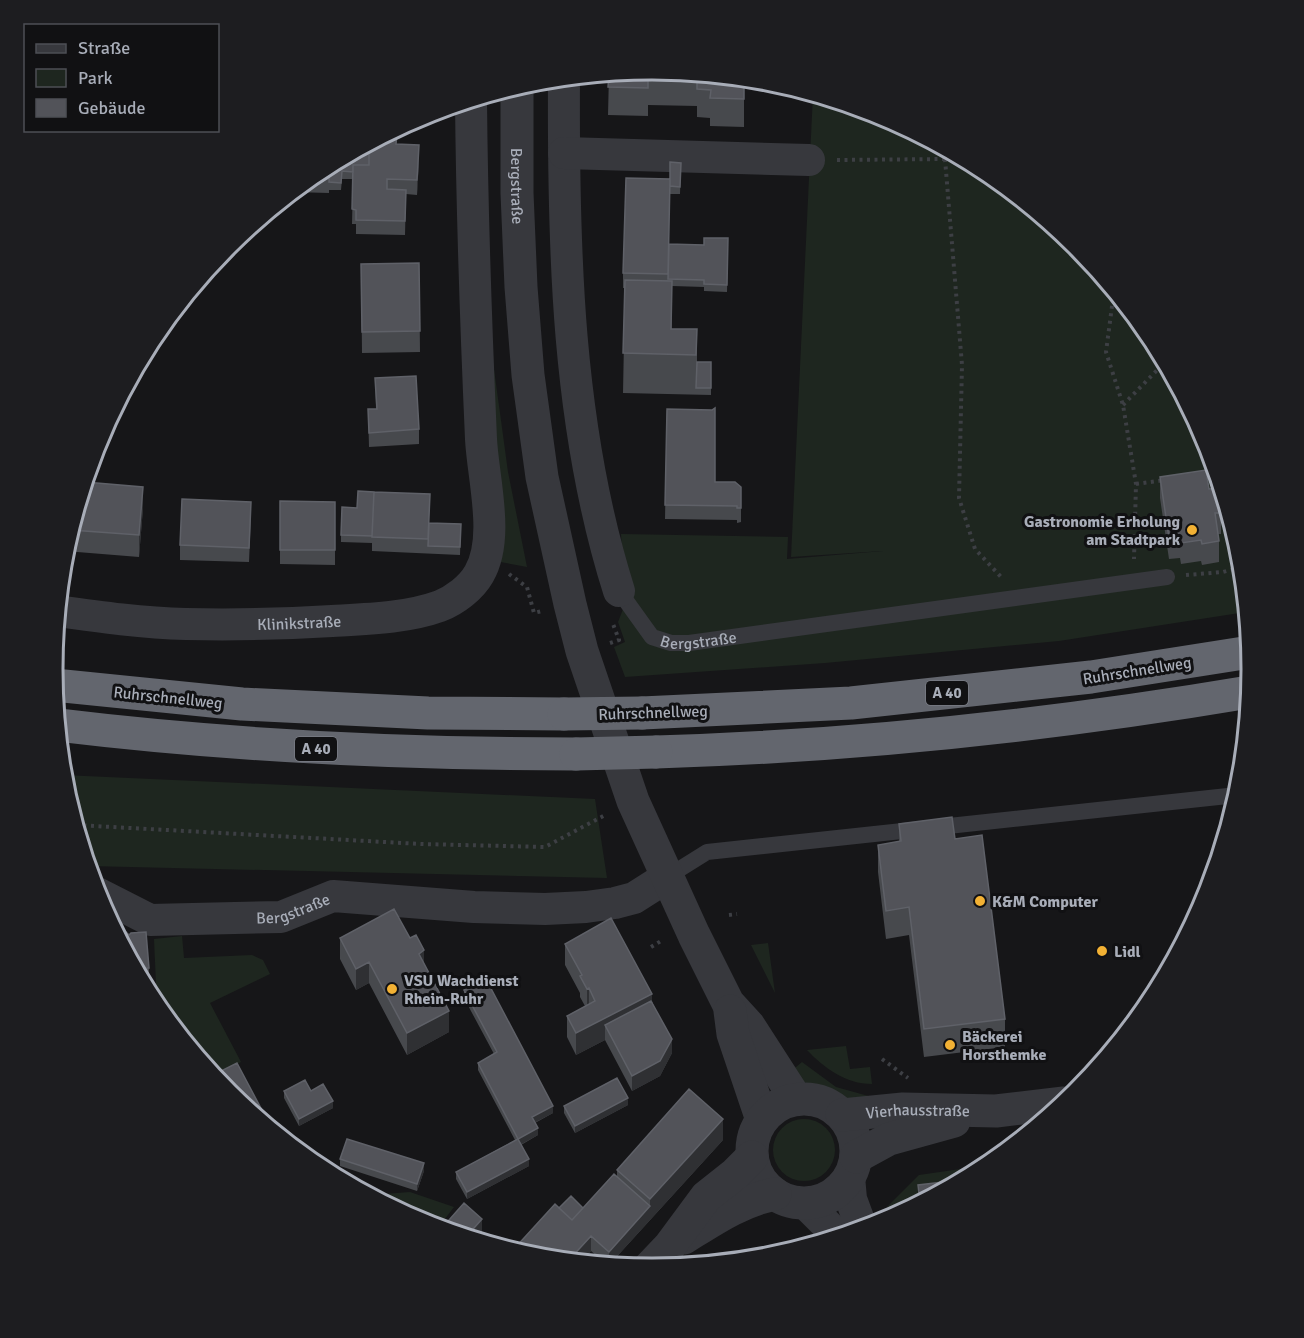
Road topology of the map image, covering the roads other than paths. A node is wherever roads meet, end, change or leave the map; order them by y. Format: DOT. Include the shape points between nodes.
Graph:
graph roads {
  1 [pos="564,87"];
  2 [pos="517,96"];
  3 [pos="464,111"];
  4 [pos="564,153"];
  5 [pos="809,160"];
  6 [pos="1167,577"];
  7 [pos="619,591"];
  8 [pos="66,612"];
  9 [pos="1241,653"];
  10 [pos="63,686"];
  11 [pos="1240,693"];
  12 [pos="66,726"];
  13 [pos="1227,796"];
  14 [pos="667,877"];
  15 [pos="111,900"];
  16 [pos="728,1003"];
  17 [pos="796,1099"];
  18 [pos="1047,1105"];
  19 [pos="996,1111"];
  20 [pos="842,1115"];
  21 [pos="762,1120"];
  22 [pos="752,1157"];
  23 [pos="852,1167"];
  24 [pos="790,1198"];
  25 [pos="859,1220"];
  26 [pos="831,1230"];
  27 [pos="659,1257"];
  1 -- 4 [label="street, Bergstraße"];
  2 -- 14 [label="street, Bergstraße" via="521,287 542,477 582,651 633,801"];
  3 -- 8 [label="street, Klinikstraße" via="489,527 487,555 479,575 443,605 364,620 184,624"];
  4 -- 5 [label="street"];
  4 -- 7 [label="street, Bergstraße" via="576,374 601,523"];
  6 -- 7 [label="lane, Bergstraße" via="689,643 652,637"];
  9 -- 10 [label="highway, Ruhrschnellweg / A 40, bridge" via="1091,677 851,703 642,713 428,713 242,704"];
  11 -- 12 [label="highway, A 40, bridge" via="938,733 781,747 656,752 417,753 274,747"];
  13 -- 14 [label="lane" via="707,852"];
  14 -- 15 [label="street, Bergstraße" via="634,898 615,903 545,909 333,896 282,917 150,920"];
  14 -- 16 [label="street, Bergstraße"];
  16 -- 17 [label="street, Bergstraße" via="749,1026"];
  16 -- 21 [label="street, Bergstraße" via="733,1034"];
  17 -- 20 [label="street" via="816,1100"];
  17 -- 21 [label="street" via="779,1105"];
  18 -- 19 [label="street, Vierhausstraße"];
  19 -- 20 [label="street, Vierhausstraße" via="903,1109"];
  19 -- 23 [label="street, Vierhausstraße" via="889,1139"];
  20 -- 23 [label="street" via="852,1131"];
  21 -- 22 [label="street" via="756,1130"];
  22 -- 24 [label="street" via="759,1178"];
  22 -- 27 [label="street" via="706,1197"];
  23 -- 24 [label="street" via="833,1194 823,1199"];
  23 -- 25 [label="street" via="851,1199"];
  24 -- 26 [label="street"];
  24 -- 27 [label="street" via="757,1198 738,1205"];
}
